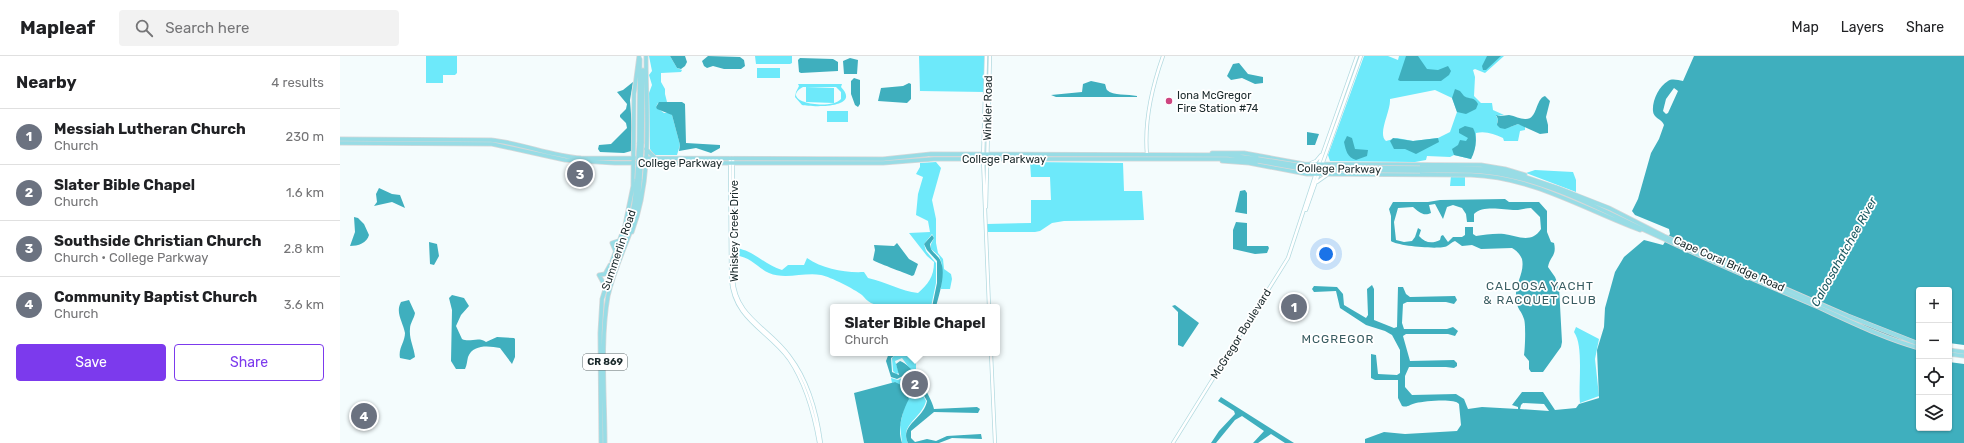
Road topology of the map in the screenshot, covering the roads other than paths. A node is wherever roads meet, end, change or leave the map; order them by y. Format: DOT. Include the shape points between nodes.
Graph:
graph roads {
  1 [pos="639,56"];
  2 [pos="645,56"];
  3 [pos="986,56"];
  4 [pos="990,56"];
  5 [pos="1163,56"];
  6 [pos="1357,56"];
  7 [pos="1361,56"];
  8 [pos="341,140"];
  9 [pos="360,141"];
  10 [pos="460,141"];
  11 [pos="467,141"];
  12 [pos="641,144"];
  13 [pos="1323,151"];
  14 [pos="985,154"];
  15 [pos="1025,154"];
  16 [pos="1147,155"];
  17 [pos="1326,155"];
  18 [pos="1196,157"];
  19 [pos="634,158"];
  20 [pos="776,158"];
  21 [pos="985,159"];
  22 [pos="1025,159"];
  23 [pos="645,160"];
  24 [pos="654,160"];
  25 [pos="732,160"];
  26 [pos="1146,160"];
  27 [pos="624,163"];
  28 [pos="634,163"];
  29 [pos="760,163"];
  30 [pos="1307,164"];
  31 [pos="1331,164"];
  32 [pos="1319,169"];
  33 [pos="1379,169"];
  34 [pos="1420,169"];
  35 [pos="634,170"];
  36 [pos="645,170"];
  37 [pos="1305,173"];
  38 [pos="1333,174"];
  39 [pos="637,178"];
  40 [pos="1313,182"];
  41 [pos="1540,182"];
  42 [pos="643,184"];
  43 [pos="1315,186"];
  44 [pos="1543,186"];
  45 [pos="1593,211"];
  46 [pos="1301,221"];
  47 [pos="1656,236"];
  48 [pos="1664,237"];
  49 [pos="610,265"];
  50 [pos="612,281"];
  51 [pos="605,286"];
  52 [pos="602,299"];
  53 [pos="989,304"];
  54 [pos="1916,343"];
  55 [pos="1916,347"];
  56 [pos="1952,350"];
  57 [pos="1964,352"];
  58 [pos="1952,354"];
  59 [pos="991,356"];
  60 [pos="1964,356"];
  61 [pos="601,443"];
  62 [pos="605,443"];
  63 [pos="820,443"];
  64 [pos="995,443"];
  65 [pos="1173,443"];
  1 -- 12 [label="main road, Summerlin Road / CR 869"];
  2 -- 12 [label="main road, Summerlin Road / CR 869"];
  3 -- 14 [label="street, Winkler Road"];
  4 -- 14 [label="street, Winkler Road"];
  5 -- 16 [label="street" via="1151,102"];
  6 -- 13 [label="street, McGregor Boulevard"];
  7 -- 17 [label="street, McGregor Boulevard"];
  8 -- 9 [label="main road, College Parkway"];
  9 -- 10 [label="main road, College Parkway"];
  9 -- 10 [label="main road, College Parkway"];
  10 -- 11 [label="main road, College Parkway"];
  11 -- 19 [label="main road, College Parkway" via="505,141 575,158"];
  11 -- 27 [label="main road, College Parkway" via="508,146 572,161"];
  12 -- 19 [label="main road"];
  12 -- 23 [label="main road"];
  12 -- 24 [label="main road"];
  12 -- 39 [label="main road, Summerlin Road / CR 869, bridge"];
  13 -- 30 [label="street" via="1316,161"];
  13 -- 32 [label="street, McGregor Boulevard"];
  14 -- 15 [label="main road, College Parkway"];
  14 -- 20 [label="main road, College Parkway" via="931,154 883,159"];
  14 -- 21 [label="street, Winkler Road"];
  15 -- 16 [label="main road, College Parkway"];
  15 -- 22 [label="main road"];
  16 -- 18 [label="main road, College Parkway"];
  16 -- 26 [label="street"];
  17 -- 31 [label="street" via="1326,160"];
  17 -- 32 [label="street, McGregor Boulevard"];
  18 -- 26 [label="main road, College Parkway"];
  18 -- 30 [label="main road" via="1219,153 1244,153"];
  18 -- 34 [label="main road, College Parkway, bridge" via="1258,160 1309,167"];
  18 -- 37 [label="main road"];
  19 -- 23 [label="main road, College Parkway"];
  19 -- 28 [label="main road"];
  20 -- 25 [label="main road, College Parkway"];
  20 -- 29 [label="main road" via="774,161"];
  21 -- 22 [label="main road, College Parkway"];
  21 -- 29 [label="main road, College Parkway" via="927,159 883,163"];
  21 -- 53 [label="street, Winkler Road"];
  22 -- 26 [label="main road, College Parkway"];
  23 -- 24 [label="main road, College Parkway"];
  23 -- 28 [label="main road, College Parkway"];
  23 -- 36 [label="main road"];
  24 -- 25 [label="main road, College Parkway"];
  24 -- 36 [label="main road"];
  25 -- 29 [label="main road, College Parkway"];
  25 -- 63 [label="street, Whiskey Creek Drive" via="733,278 736,297 748,316 780,345 799,370 811,398"];
  27 -- 28 [label="main road, College Parkway"];
  27 -- 35 [label="main road" via="632,166"];
  28 -- 35 [label="main road"];
  30 -- 32 [label="main road"];
  30 -- 37 [label="main road"];
  31 -- 32 [label="main road"];
  31 -- 33 [label="main road" via="1373,164"];
  31 -- 38 [label="main road"];
  32 -- 37 [label="main road"];
  32 -- 38 [label="main road"];
  32 -- 40 [label="street, McGregor Boulevard"];
  32 -- 43 [label="street, McGregor Boulevard"];
  33 -- 38 [label="main road" via="1373,174"];
  33 -- 41 [label="main road" via="1432,164 1499,167"];
  33 -- 45 [label="main road" via="1484,175 1515,180"];
  34 -- 41 [label="main road, College Parkway" via="1491,169"];
  34 -- 44 [label="main road, College Parkway" via="1488,172 1516,177"];
  35 -- 39 [label="main road"];
  36 -- 42 [label="main road"];
  37 -- 40 [label="street" via="1312,177"];
  38 -- 43 [label="street" via="1322,177"];
  39 -- 42 [label="main road" via="636,173 642,174"];
  39 -- 49 [label="main road"];
  39 -- 50 [label="main road, Summerlin Road / CR 869" via="637,205"];
  39 -- 52 [label="main road, Summerlin Road / CR 869" via="631,217"];
  40 -- 46 [label="street, McGregor Boulevard"];
  41 -- 48 [label="main road, Cape Coral Bridge Road" via="1609,208"];
  42 -- 50 [label="main road" via="636,222"];
  43 -- 46 [label="street, McGregor Boulevard"];
  44 -- 45 [label="main road"];
  44 -- 47 [label="main road, College Parkway" via="1608,212"];
  45 -- 47 [label="main road"];
  46 -- 65 [label="street, McGregor Boulevard" via="1285,264"];
  47 -- 48 [label="main road, Cape Coral Bridge Road"];
  48 -- 54 [label="main road, Cape Coral Bridge Road"];
  48 -- 55 [label="main road, Cape Coral Bridge Road" via="1879,333"];
  49 -- 51 [label="main road"];
  49 -- 51 [label="main road" via="605,274 599,275"];
  50 -- 62 [label="main road, Summerlin Road / CR 869" via="605,328"];
  51 -- 52 [label="main road"];
  52 -- 61 [label="main road, Summerlin Road / CR 869"];
  56 -- 57 [label="main road"];
  58 -- 60 [label="main road"];
  59 -- 64 [label="street"];
}
